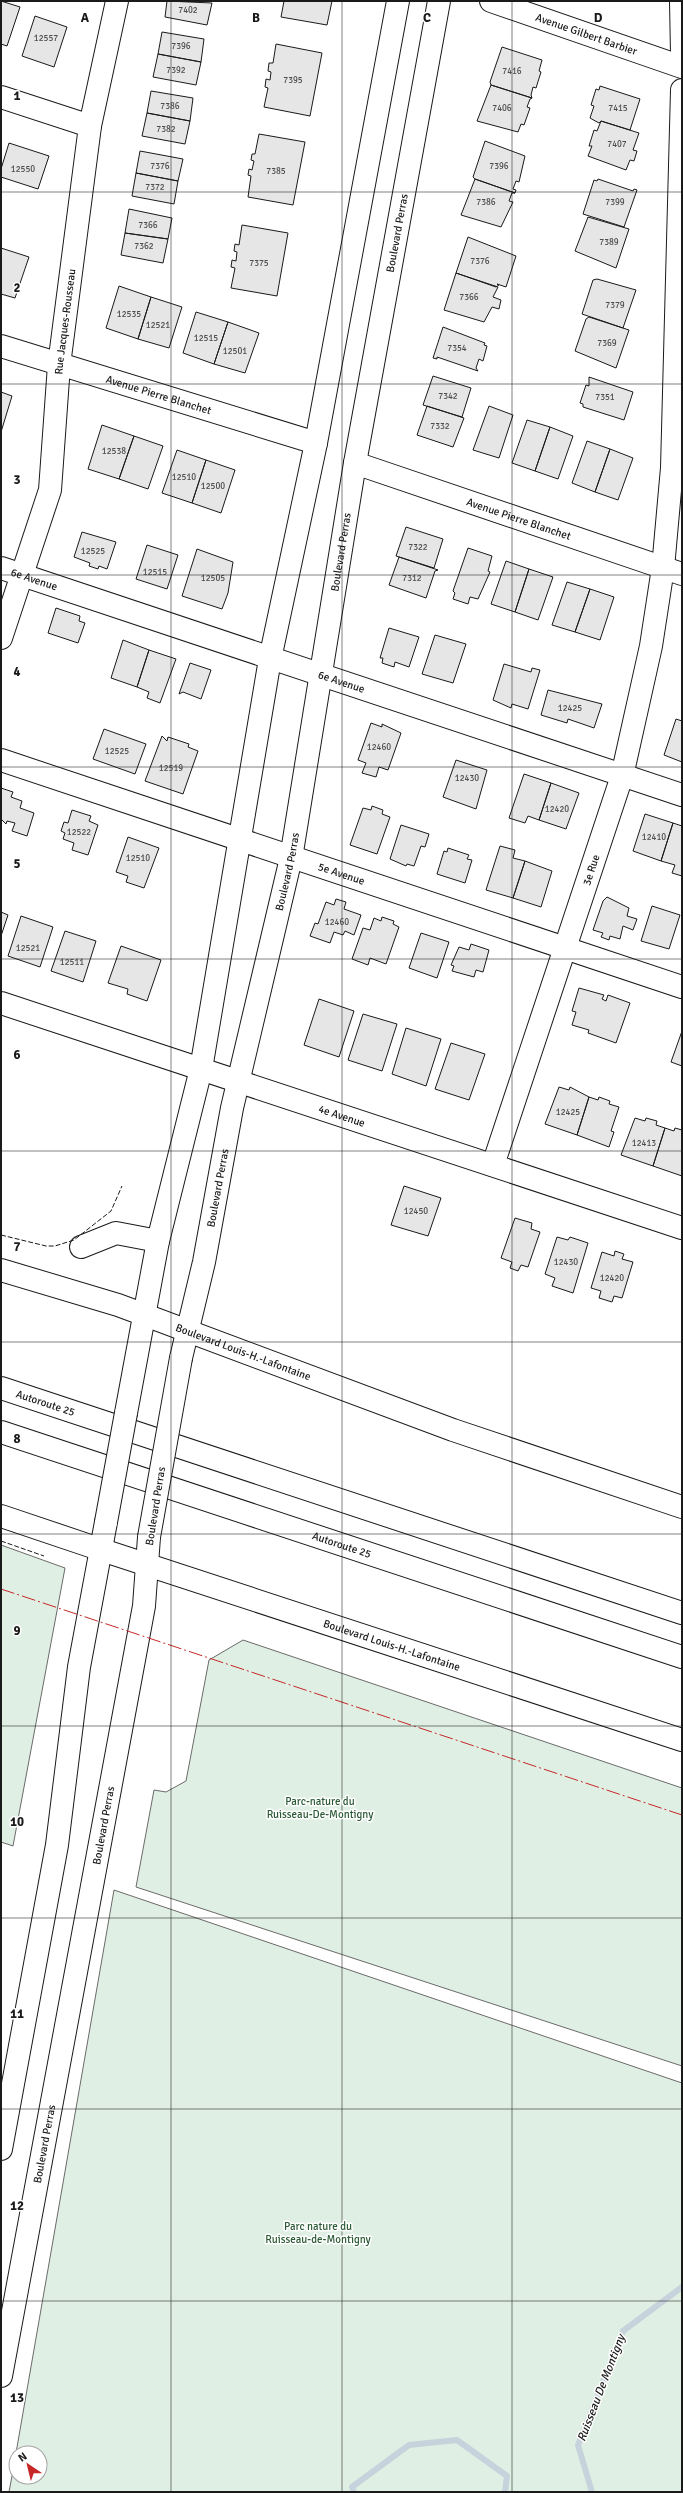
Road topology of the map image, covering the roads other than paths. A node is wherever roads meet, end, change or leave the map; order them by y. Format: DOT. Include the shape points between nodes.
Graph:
graph roads {
  1 [pos="117,1"];
  2 [pos="398,1"];
  3 [pos="439,1"];
  4 [pos="491,1"];
  5 [pos="680,1"];
  6 [pos="682,54"];
  7 [pos="682,67"];
  8 [pos="682,90"];
  9 [pos="1,97"];
  10 [pos="90,126"];
  11 [pos="1,346"];
  12 [pos="59,365"];
  13 [pos="678,382"];
  14 [pos="316,443"];
  15 [pos="355,463"];
  16 [pos="1,568"];
  17 [pos="672,571"];
  18 [pos="22,575"];
  19 [pos="1,638"];
  20 [pos="270,659"];
  21 [pos="322,675"];
  22 [pos="1,760"];
  23 [pos="622,776"];
  24 [pos="682,795"];
  25 [pos="239,842"];
  26 [pos="291,858"];
  27 [pos="565,949"];
  28 [pos="682,988"];
  29 [pos="1,1003"];
  30 [pos="201,1069"];
  31 [pos="240,1081"];
  32 [pos="493,1165"];
  33 [pos="682,1228"];
  34 [pos="158,1241"];
  35 [pos="81,1247"];
  36 [pos="1,1270"];
  37 [pos="145,1315"];
  38 [pos="188,1332"];
  39 [pos="1,1388"];
  40 [pos="1,1432"];
  41 [pos="682,1507"];
  42 [pos="1,1516"];
  43 [pos="102,1550"];
  44 [pos="148,1566"];
  45 [pos="682,1613"];
  46 [pos="682,1657"];
  47 [pos="682,1740"];
  48 [pos="1,2149"];
  49 [pos="1,2376"];
  1 -- 10 [label="main road, Rue Jacques-Rousseau"];
  2 -- 14 [label="main road"];
  3 -- 15 [label="main road, Boulevard Perras"];
  4 -- 7 [label="main road, Avenue Gilbert Barbier"];
  5 -- 6 [label="main road"];
  8 -- 13 [label="main road, 3e Rue"];
  9 -- 10 [label="main road"];
  10 -- 12 [label="main road, Rue Jacques-Rousseau"];
  11 -- 12 [label="main road, Avenue Pierre Blanchet"];
  12 -- 14 [label="main road, Avenue Pierre Blanchet"];
  12 -- 18 [label="main road, Rue Jacques-Rousseau" via="50,490"];
  13 -- 17 [label="main road, 3e Rue" via="672,468"];
  14 -- 20 [label="main road"];
  15 -- 17 [label="main road, Avenue Pierre Blanchet"];
  15 -- 21 [label="main road, Boulevard Perras"];
  16 -- 18 [label="main road, 6e Avenue"];
  17 -- 23 [label="main road, 3e Rue" via="651,646"];
  18 -- 19 [label="main road, Rue Jacques-Rousseau"];
  18 -- 20 [label="main road, 6e Avenue"];
  20 -- 21 [label="main road, 6e Avenue"];
  20 -- 25 [label="main road"];
  21 -- 23 [label="main road, 6e Avenue"];
  21 -- 26 [label="main road, Boulevard Perras"];
  22 -- 25 [label="main road, 5e Avenue"];
  23 -- 24 [label="main road, 6e Avenue"];
  23 -- 27 [label="main road, 3e Rue"];
  25 -- 26 [label="main road, 5e Avenue"];
  25 -- 30 [label="main road"];
  26 -- 27 [label="main road, 5e Avenue"];
  26 -- 31 [label="main road, Boulevard Perras"];
  27 -- 28 [label="main road, 5e Avenue"];
  27 -- 32 [label="main road, 3e Rue"];
  29 -- 30 [label="main road, 4e Avenue"];
  30 -- 31 [label="main road, 4e Avenue"];
  30 -- 34 [label="main road"];
  31 -- 32 [label="main road, 4e Avenue"];
  31 -- 38 [label="main road, Boulevard Perras" via="232,1108 204,1262"];
  32 -- 33 [label="main road, 4e Avenue"];
  34 -- 35 [label="main road" via="116,1233"];
  34 -- 37 [label="main road"];
  36 -- 37 [label="main road, Boulevard Louis-H.-Lafontaine"];
  37 -- 38 [label="main road, Boulevard Louis-H.-Lafontaine"];
  37 -- 43 [label="main road, bridge"];
  38 -- 41 [label="main road, Boulevard Louis-H.-Lafontaine" via="453,1430"];
  38 -- 44 [label="main road, Boulevard Perras, bridge" via="181,1358 149,1537"];
  39 -- 45 [label="main road, Autoroute 25"];
  40 -- 46 [label="main road, Autoroute 25"];
  42 -- 43 [label="main road, Boulevard Louis-H.-Lafontaine"];
  43 -- 44 [label="main road, Boulevard Louis-H.-Lafontaine"];
  43 -- 48 [label="main road" via="79,1667 57,1845"];
  44 -- 47 [label="main road, Boulevard Louis-H.-Lafontaine"];
  44 -- 49 [label="main road, Boulevard Perras" via="144,1606 95,1881"];
}
